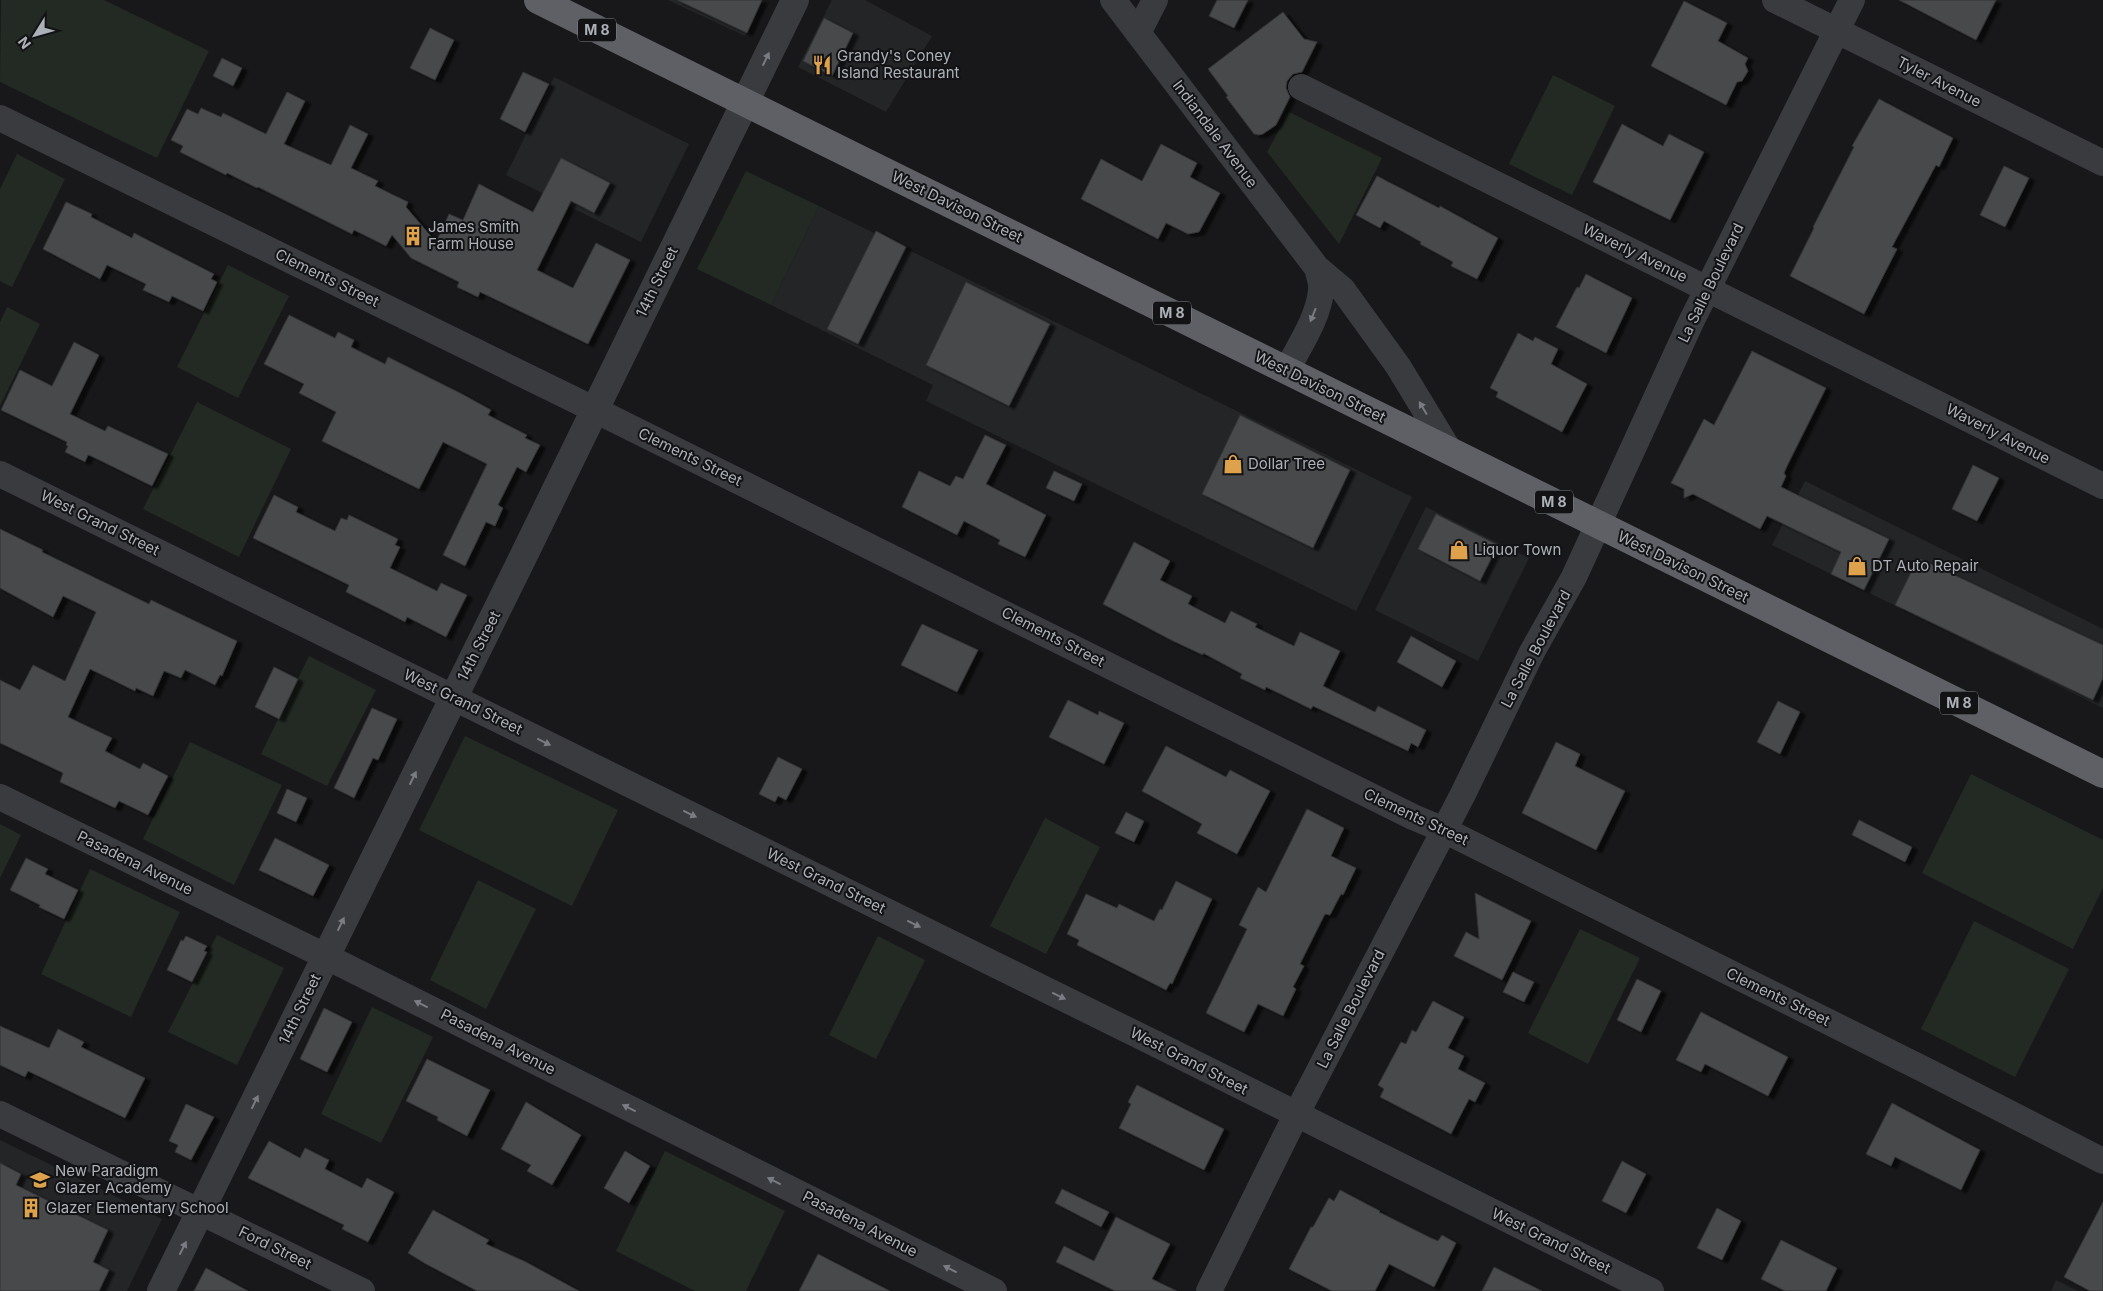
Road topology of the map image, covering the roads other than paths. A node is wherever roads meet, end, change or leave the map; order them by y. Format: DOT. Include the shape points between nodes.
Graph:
graph roads {
  1 [pos="538,0"];
  2 [pos="795,0"];
  3 [pos="1113,0"];
  4 [pos="1155,0"];
  5 [pos="1775,0"];
  6 [pos="1852,0"];
  7 [pos="1836,30"];
  8 [pos="1138,34"];
  9 [pos="1301,87"];
  10 [pos="745,103"];
  11 [pos="0,118"];
  12 [pos="2103,163"];
  13 [pos="1317,268"];
  14 [pos="1708,289"];
  15 [pos="1287,370"];
  16 [pos="594,409"];
  17 [pos="1449,450"];
  18 [pos="0,474"];
  19 [pos="2103,486"];
  20 [pos="1598,524"];
  21 [pos="453,697"];
  22 [pos="2103,774"];
  23 [pos="0,797"];
  24 [pos="1444,830"];
  25 [pos="325,956"];
  26 [pos="0,1114"];
  27 [pos="1296,1115"];
  28 [pos="2103,1161"];
  29 [pos="201,1212"];
  30 [pos="161,1291"];
  31 [pos="362,1291"];
  32 [pos="994,1291"];
  33 [pos="1208,1291"];
  34 [pos="1651,1291"];
  1 -- 10 [label="highway, West Davison Street / M 8"];
  10 -- 2 [label="street, 14th Street, one-way"];
  3 -- 8 [label="street, Indiandale Avenue"];
  4 -- 8 [label="street"];
  5 -- 7 [label="street, Tyler Avenue"];
  6 -- 7 [label="street, La Salle Boulevard"];
  7 -- 12 [label="street, Tyler Avenue"];
  7 -- 14 [label="street, La Salle Boulevard"];
  8 -- 13 [label="street, Indiandale Avenue"];
  9 -- 14 [label="street, Waverly Avenue"];
  10 -- 15 [label="highway, West Davison Street / M 8"];
  10 -- 16 [label="street, 14th Street"];
  11 -- 16 [label="street, Clements Street"];
  13 -- 15 [label="street, Indiandale Avenue, one-way" via="1321,290 1319,301"];
  17 -- 13 [label="street, Indiandale Avenue, one-way" via="1371,328 1343,290"];
  14 -- 19 [label="street, Waverly Avenue"];
  14 -- 20 [label="street, La Salle Boulevard"];
  15 -- 17 [label="highway, West Davison Street / M 8"];
  16 -- 21 [label="street, 14th Street"];
  16 -- 24 [label="street, Clements Street"];
  17 -- 20 [label="highway, West Davison Street / M 8"];
  18 -- 21 [label="street, West Grand Street"];
  20 -- 22 [label="highway, West Davison Street / M 8"];
  20 -- 24 [label="street, La Salle Boulevard"];
  25 -- 21 [label="street, 14th Street, one-way"];
  21 -- 27 [label="street, West Grand Street, one-way"];
  23 -- 25 [label="street, Pasadena Avenue"];
  24 -- 27 [label="street, La Salle Boulevard"];
  24 -- 28 [label="street, Clements Street"];
  29 -- 25 [label="street, 14th Street, one-way"];
  32 -- 25 [label="street, Pasadena Avenue, one-way"];
  26 -- 29 [label="street, Ford Street"];
  27 -- 33 [label="street, La Salle Boulevard"];
  27 -- 34 [label="street, West Grand Street"];
  30 -- 29 [label="street, 14th Street, one-way"];
  29 -- 31 [label="street, Ford Street"];
}
